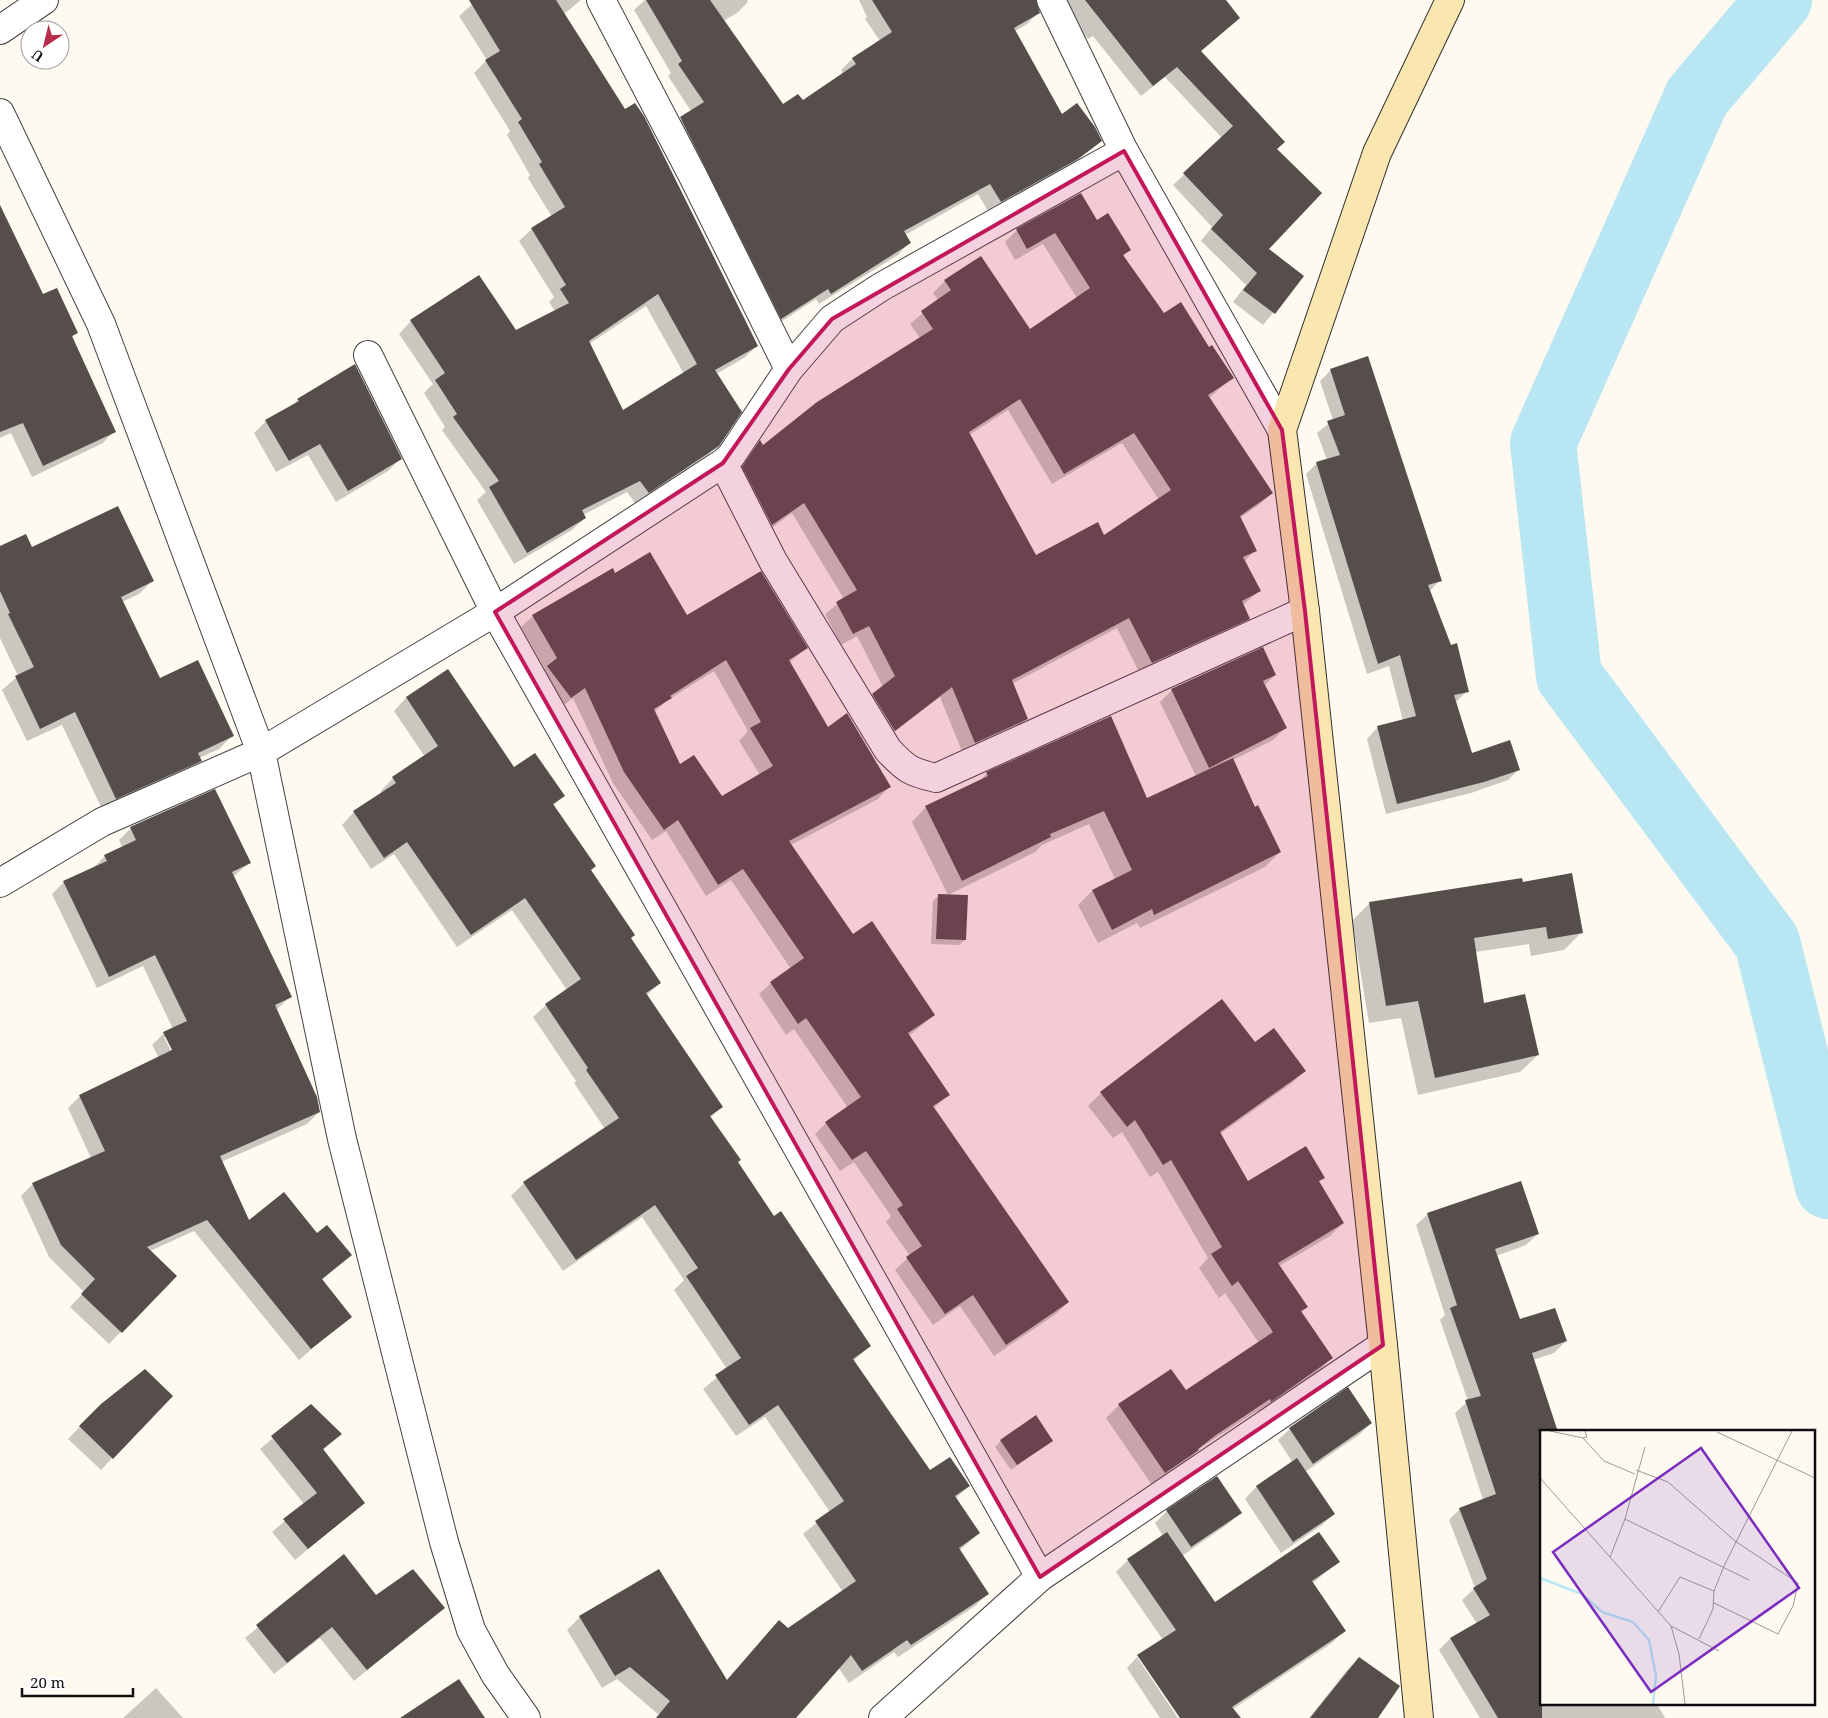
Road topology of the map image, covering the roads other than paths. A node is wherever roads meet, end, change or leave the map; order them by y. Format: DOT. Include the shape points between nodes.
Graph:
graph roads {
  1 [pos="44,0"];
  2 [pos="601,0"];
  3 [pos="1051,0"];
  4 [pos="1450,0"];
  5 [pos="0,30"];
  6 [pos="0,113"];
  7 [pos="1124,151"];
  8 [pos="368,355"];
  9 [pos="789,369"];
  10 [pos="1282,430"];
  11 [pos="723,463"];
  12 [pos="1306,611"];
  13 [pos="495,612"];
  14 [pos="261,752"];
  15 [pos="0,883"];
  16 [pos="1383,1345"];
  17 [pos="1040,1577"];
  18 [pos="526,1718"];
  19 [pos="883,1718"];
  20 [pos="1419,1718"];
  1 -- 5 [label="street"];
  2 -- 9 [label="street"];
  3 -- 7 [label="street"];
  4 -- 10 [label="street" via="1377,153"];
  6 -- 14 [label="street" via="101,324"];
  7 -- 9 [label="street" via="832,319"];
  7 -- 10 [label="street"];
  8 -- 13 [label="street"];
  9 -- 11 [label="street" via="731,456"];
  10 -- 12 [label="street"];
  11 -- 12 [label="street" via="772,560 888,750 905,769 919,774 936,778"];
  11 -- 13 [label="street"];
  12 -- 16 [label="street"];
  13 -- 14 [label="street"];
  13 -- 17 [label="street"];
  14 -- 15 [label="street" via="102,822"];
  14 -- 18 [label="street" via="342,1139 444,1542 471,1630 495,1674"];
  16 -- 17 [label="street"];
  16 -- 20 [label="street"];
  17 -- 19 [label="street"];
}
